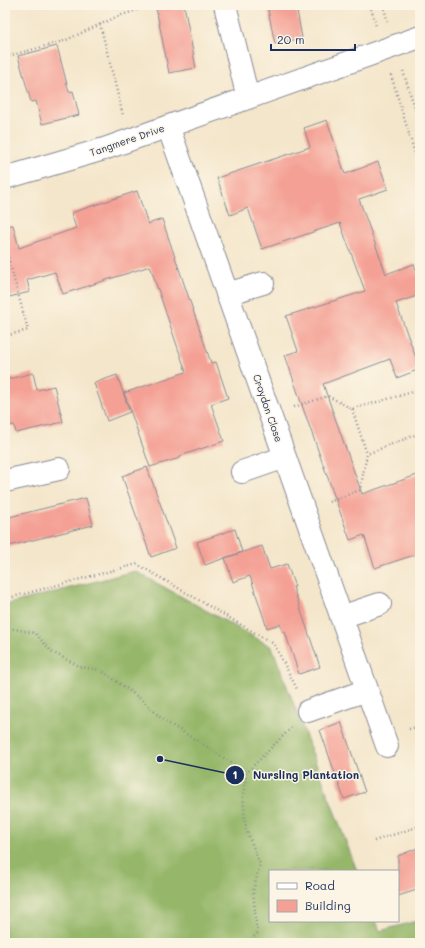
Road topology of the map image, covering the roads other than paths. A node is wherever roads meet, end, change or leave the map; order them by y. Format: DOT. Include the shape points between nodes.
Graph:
graph roads {
  1 [pos="225,5"];
  2 [pos="420,37"];
  3 [pos="248,98"];
  4 [pos="168,126"];
  5 [pos="6,172"];
  6 [pos="263,283"];
  7 [pos="227,294"];
  8 [pos="285,457"];
  9 [pos="59,468"];
  10 [pos="242,472"];
  11 [pos="5,481"];
  12 [pos="380,604"];
  13 [pos="341,617"];
  14 [pos="367,690"];
  15 [pos="308,711"];
  16 [pos="387,746"];
  1 -- 3 [label="street"];
  2 -- 3 [label="street, Tangmere Drive"];
  3 -- 4 [label="street, Tangmere Drive"];
  4 -- 5 [label="street, Tangmere Drive" via="104,150"];
  4 -- 7 [label="street, Croydon Close"];
  6 -- 7 [label="street"];
  7 -- 8 [label="street, Croydon Close"];
  8 -- 10 [label="street"];
  8 -- 13 [label="street, Croydon Close"];
  9 -- 11 [label="street"];
  12 -- 13 [label="street"];
  13 -- 14 [label="street, Croydon Close"];
  14 -- 15 [label="street"];
  14 -- 16 [label="street, Croydon Close"];
}
